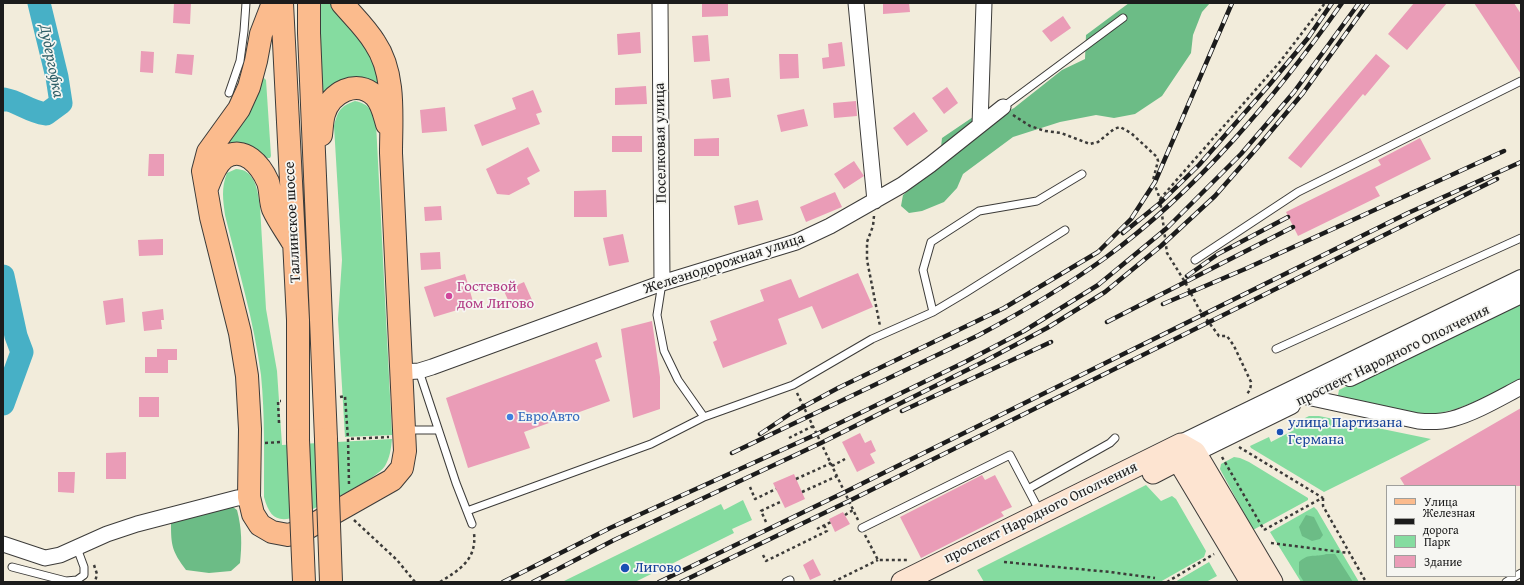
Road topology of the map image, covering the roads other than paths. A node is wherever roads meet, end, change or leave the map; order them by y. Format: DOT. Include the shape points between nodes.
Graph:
graph roads {
  1 [pos="246,3"];
  2 [pos="272,3"];
  3 [pos="282,3"];
  4 [pos="309,3"];
  5 [pos="342,3"];
  6 [pos="660,3"];
  7 [pos="856,3"];
  8 [pos="984,3"];
  9 [pos="1123,18"];
  10 [pos="1521,80"];
  11 [pos="230,93"];
  12 [pos="1003,107"];
  13 [pos="980,125"];
  14 [pos="391,134"];
  15 [pos="1082,174"];
  16 [pos="315,176"];
  17 [pos="206,190"];
  18 [pos="874,201"];
  19 [pos="1065,230"];
  20 [pos="1521,238"];
  21 [pos="295,246"];
  22 [pos="1195,260"];
  23 [pos="1521,280"];
  24 [pos="662,283"];
  25 [pos="1521,294"];
  26 [pos="933,312"];
  27 [pos="1276,349"];
  28 [pos="411,371"];
  29 [pos="1521,388"];
  30 [pos="1307,397"];
  31 [pos="704,417"];
  32 [pos="438,430"];
  33 [pos="400,433"];
  34 [pos="1116,438"];
  35 [pos="1185,452"];
  36 [pos="1028,489"];
  37 [pos="249,497"];
  38 [pos="467,511"];
  39 [pos="1041,513"];
  40 [pos="472,524"];
  41 [pos="862,528"];
  42 [pos="5,545"];
  43 [pos="77,548"];
  44 [pos="12,567"];
  45 [pos="304,582"];
  46 [pos="331,582"];
  47 [pos="902,582"];
  48 [pos="930,582"];
  49 [pos="1250,582"];
  50 [pos="1272,582"];
  1 -- 11 [label="lane" via="240,61"];
  2 -- 17 [label="main road" via="242,104 208,152 202,171"];
  3 -- 21 [label="main road, Таллинское шоссе"];
  4 -- 16 [label="main road, Таллинское шоссе"];
  5 -- 14 [label="main road" via="365,28 386,65 391,105"];
  6 -- 24 [label="street, Поселковая улица"];
  7 -- 18 [label="street"];
  8 -- 13 [label="street"];
  9 -- 12 [label="lane"];
  10 -- 22 [label="lane" via="1298,192"];
  12 -- 13 [label="street, Железнодорожная улица"];
  13 -- 18 [label="street, Железнодорожная улица" via="930,165"];
  14 -- 16 [label="main road" via="381,106 374,96 363,89 352,88 339,92 324,113"];
  14 -- 28 [label="main road"];
  15 -- 26 [label="lane" via="1037,201 979,212 931,242 923,270"];
  16 -- 46 [label="main road, Таллинское шоссе, bridge"];
  17 -- 21 [label="main road" via="224,158 236,154 252,158 269,184 273,208"];
  17 -- 37 [label="main road" via="247,376 250,429"];
  18 -- 24 [label="street, Железнодорожная улица" via="796,242"];
  19 -- 26 [label="lane"];
  20 -- 27 [label="lane"];
  21 -- 45 [label="main road, Таллинское шоссе, bridge" via="298,320 290,445"];
  23 -- 35 [label="street, проспект Народного Ополчения"];
  24 -- 28 [label="street, Железнодорожная улица"];
  24 -- 31 [label="lane" via="657,315 664,351 678,380"];
  25 -- 30 [label="street, проспект Народного Ополчения"];
  26 -- 31 [label="lane" via="872,339 793,385"];
  28 -- 32 [label="lane"];
  28 -- 33 [label="main road"];
  29 -- 30 [label="street" via="1466,414 1436,422 1418,421"];
  30 -- 35 [label="street, проспект Народного Ополчения"];
  31 -- 38 [label="lane" via="651,444"];
  32 -- 33 [label="lane"];
  32 -- 38 [label="lane"];
  33 -- 37 [label="main road" via="405,451 402,468 392,480 302,531 288,535 272,532 260,524 253,514"];
  34 -- 36 [label="lane"];
  35 -- 39 [label="main road, проспект Народного Ополчения"];
  35 -- 48 [label="main road, проспект Народного Ополчения"];
  35 -- 49 [label="main road"];
  35 -- 50 [label="main road"];
  36 -- 39 [label="lane"];
  36 -- 41 [label="lane" via="1010,455"];
  37 -- 43 [label="street" via="137,524"];
  38 -- 40 [label="lane"];
  39 -- 47 [label="main road, проспект Народного Ополчения"];
  42 -- 43 [label="street" via="45,558"];
  43 -- 44 [label="lane" via="84,567 84,575 77,580 66,580"];
}
